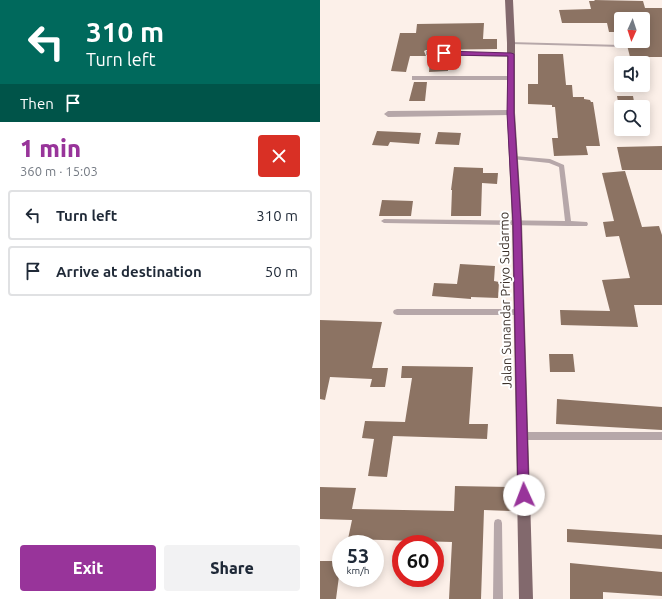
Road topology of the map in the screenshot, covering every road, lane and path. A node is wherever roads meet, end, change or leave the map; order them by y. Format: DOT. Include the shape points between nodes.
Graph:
graph roads {
  1 [pos="509,0"];
  2 [pos="511,43"];
  3 [pos="614,46"];
  4 [pos="429,53"];
  5 [pos="511,54"];
  6 [pos="415,78"];
  7 [pos="511,78"];
  8 [pos="511,113"];
  9 [pos="388,114"];
  10 [pos="514,158"];
  11 [pos="384,221"];
  12 [pos="517,223"];
  13 [pos="568,224"];
  14 [pos="585,224"];
  15 [pos="397,312"];
  16 [pos="518,312"];
  17 [pos="522,436"];
  18 [pos="662,436"];
  19 [pos="498,523"];
  20 [pos="498,599"];
  21 [pos="526,599"];
  1 -- 2 [label="main road, Jalan Sunandar Priyo Sudarmo"];
  2 -- 3 [label="lane"];
  2 -- 5 [label="main road, Jalan Sunandar Priyo Sudarmo"];
  4 -- 5 [label="street"];
  5 -- 7 [label="main road, Jalan Sunandar Priyo Sudarmo"];
  6 -- 7 [label="street"];
  7 -- 8 [label="main road, Jalan Sunandar Priyo Sudarmo"];
  8 -- 9 [label="street"];
  8 -- 10 [label="main road, Jalan Sunandar Priyo Sudarmo"];
  10 -- 12 [label="main road, Jalan Sunandar Priyo Sudarmo"];
  10 -- 13 [label="lane" via="550,161 562,166"];
  11 -- 12 [label="lane"];
  12 -- 13 [label="lane"];
  12 -- 16 [label="main road, Jalan Sunandar Priyo Sudarmo"];
  13 -- 14 [label="lane"];
  15 -- 16 [label="lane"];
  16 -- 17 [label="main road, Jalan Sunandar Priyo Sudarmo"];
  17 -- 18 [label="lane"];
  17 -- 21 [label="main road, Jalan Sunandar Priyo Sudarmo"];
  19 -- 20 [label="lane"];
}
